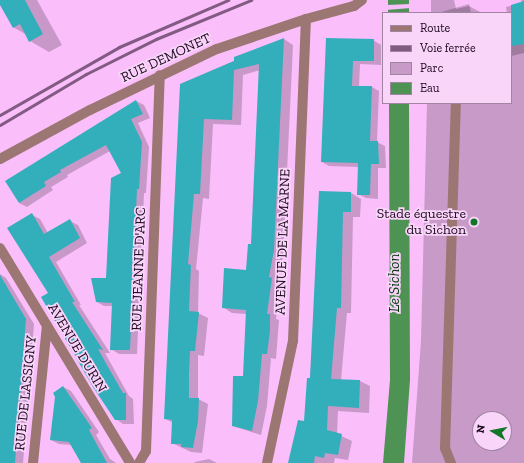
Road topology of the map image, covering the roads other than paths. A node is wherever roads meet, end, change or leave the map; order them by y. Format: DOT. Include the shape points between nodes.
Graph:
graph roads {
  1 [pos="358,3"];
  2 [pos="306,19"];
  3 [pos="160,75"];
  4 [pos="456,104"];
  5 [pos="0,159"];
  6 [pos="0,248"];
  7 [pos="47,326"];
  8 [pos="33,463"];
  9 [pos="130,463"];
  10 [pos="139,463"];
  11 [pos="267,463"];
  12 [pos="451,463"];
  1 -- 2 [label="street, RUE DEMONET"];
  2 -- 3 [label="street, RUE DEMONET" via="217,49"];
  2 -- 11 [label="street, AVENUE DE LA MARNE" via="293,341"];
  3 -- 5 [label="street, RUE DEMONET"];
  3 -- 10 [label="street, RUE JEANNE D'ARC" via="146,451"];
  4 -- 12 [label="street" via="445,448"];
  6 -- 7 [label="street, AVENUE DURIN"];
  7 -- 8 [label="street, RUE DE LASSIGNY"];
  7 -- 9 [label="street, AVENUE DURIN"];
}
